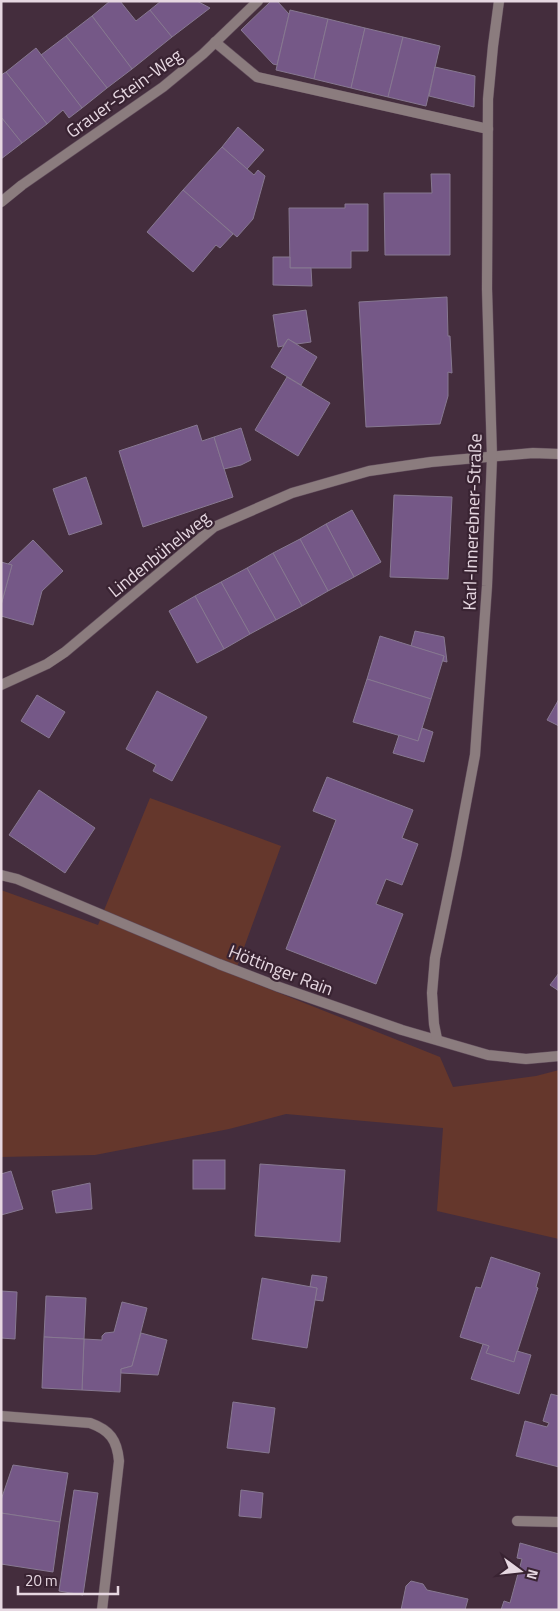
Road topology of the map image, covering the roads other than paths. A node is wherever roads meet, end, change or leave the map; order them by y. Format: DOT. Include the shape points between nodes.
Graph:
graph roads {
  1 [pos="258,1"];
  2 [pos="499,1"];
  3 [pos="215,42"];
  4 [pos="488,129"];
  5 [pos="1,202"];
  6 [pos="559,454"];
  7 [pos="492,457"];
  8 [pos="1,685"];
  9 [pos="1,875"];
  10 [pos="437,1039"];
  11 [pos="559,1056"];
  12 [pos="1,1416"];
  13 [pos="517,1521"];
  14 [pos="559,1522"];
  15 [pos="102,1610"];
  1 -- 3 [label="street, Grauer-Stein-Weg"];
  2 -- 4 [label="street, Karl-Innerebner-Straße" via="490,71"];
  3 -- 4 [label="street" via="257,77"];
  3 -- 5 [label="street, Grauer-Stein-Weg" via="164,87"];
  4 -- 7 [label="street, Karl-Innerebner-Straße" via="487,289"];
  6 -- 7 [label="street, Lindenbühelweg"];
  7 -- 8 [label="street, Lindenbühelweg" via="369,470 292,493 214,527 65,652"];
  7 -- 10 [label="street, Karl-Innerebner-Straße" via="478,718 473,767 435,958 432,993"];
  9 -- 10 [label="street, Höttinger Rain" via="279,987"];
  10 -- 11 [label="street, Höttinger Rain" via="488,1056"];
  12 -- 15 [label="street" via="90,1423 102,1427 118,1447"];
  13 -- 14 [label="street"];
}
